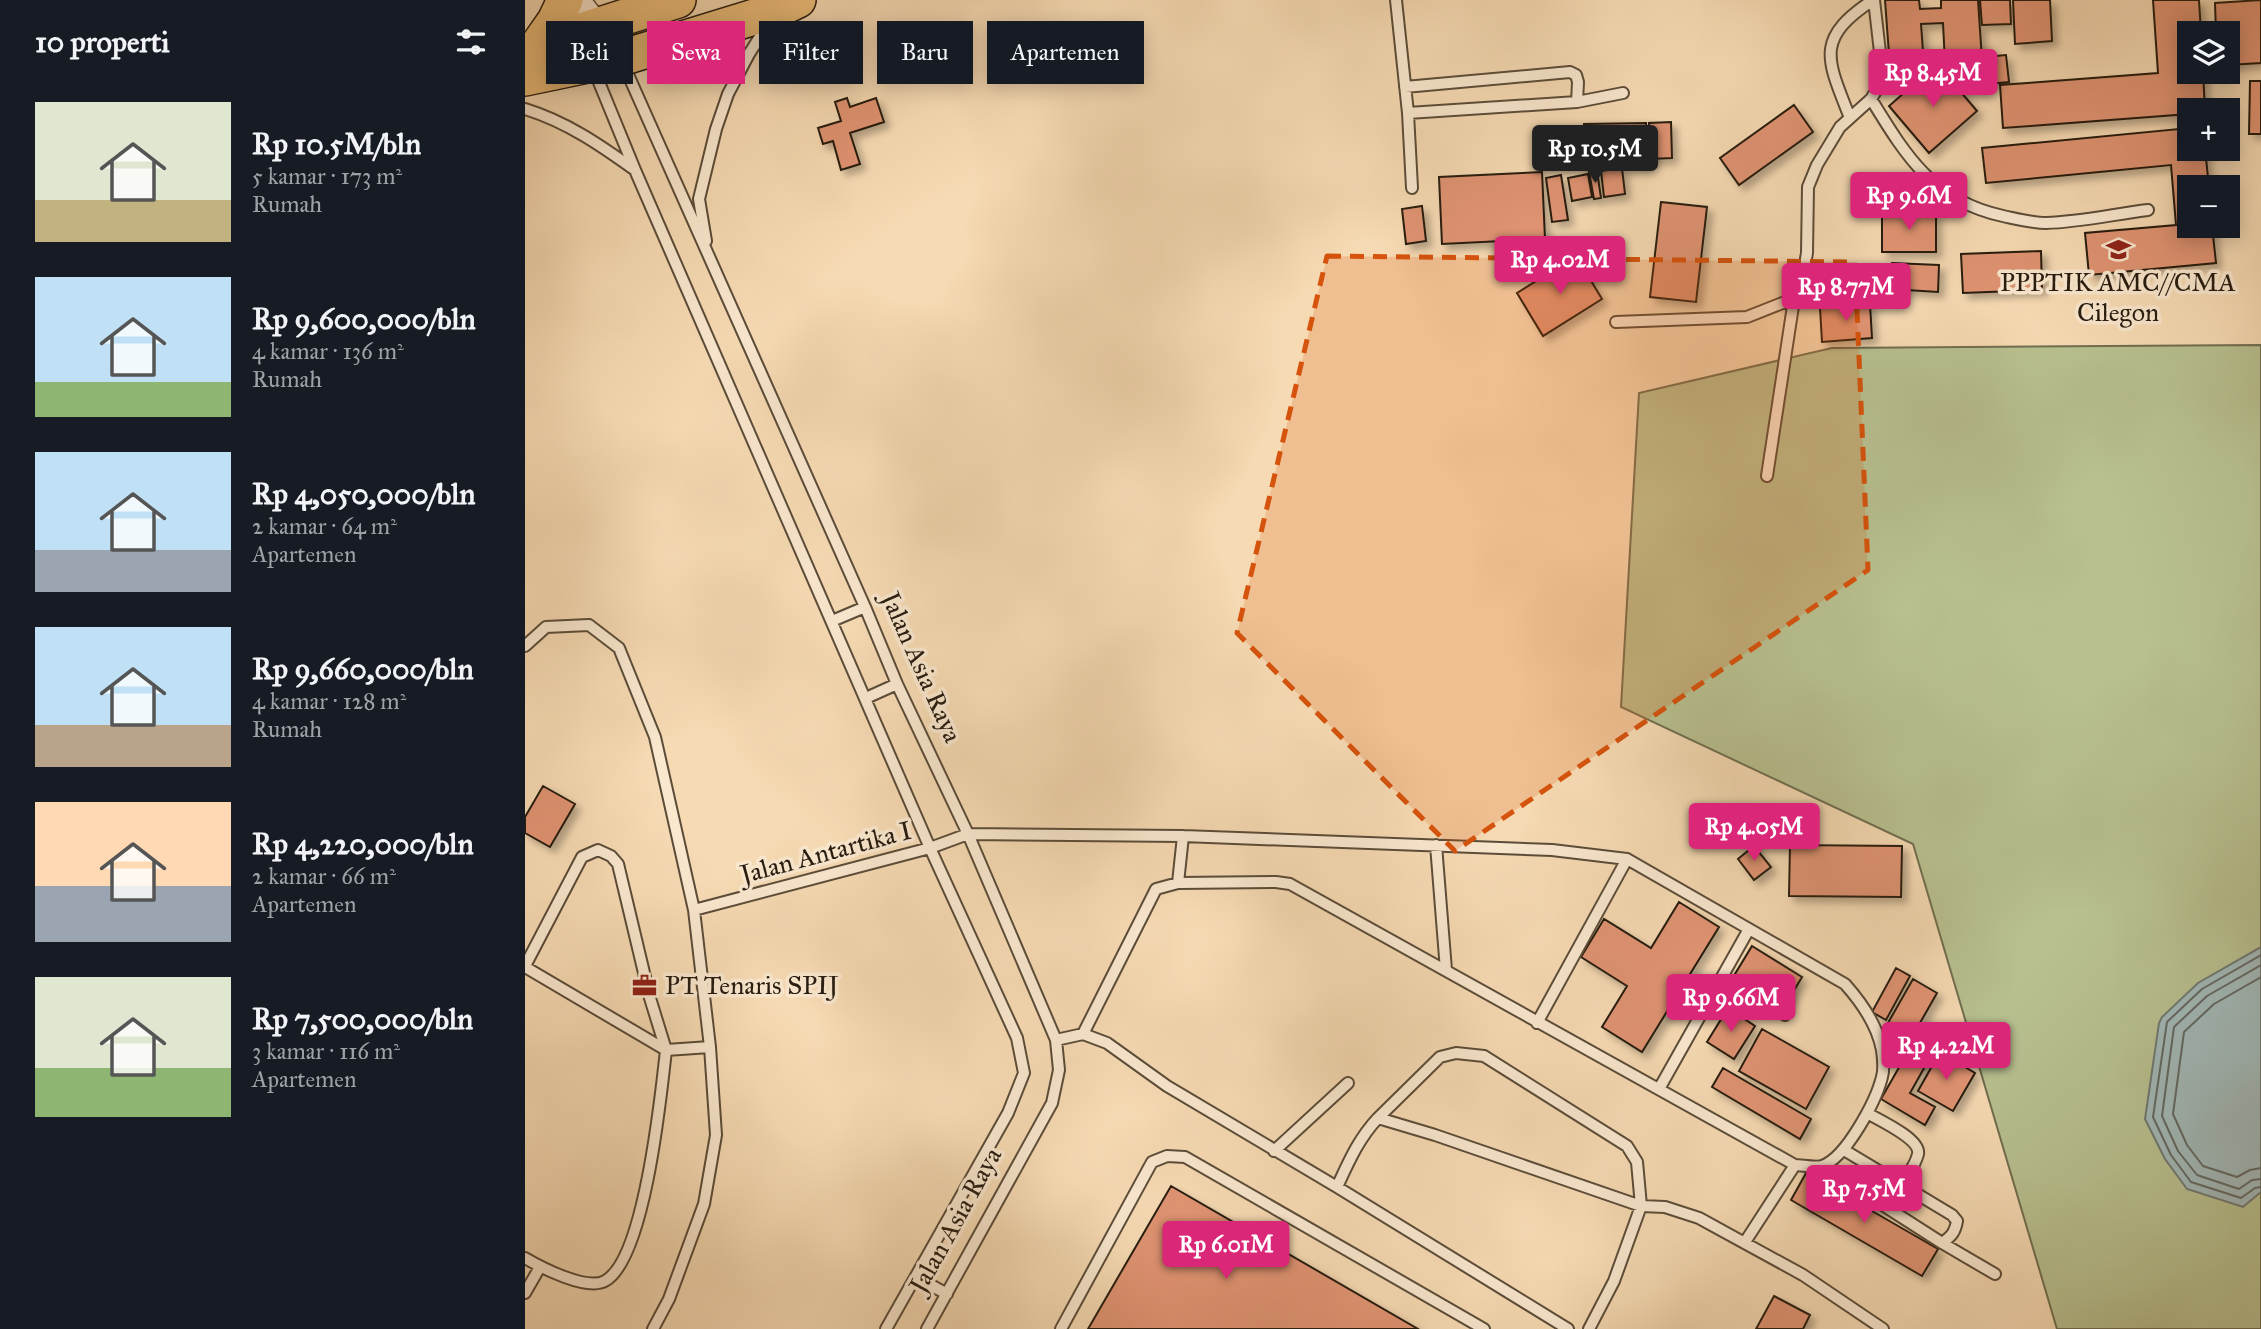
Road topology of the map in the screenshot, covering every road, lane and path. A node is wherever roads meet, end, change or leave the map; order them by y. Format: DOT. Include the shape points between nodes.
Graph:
graph roads {
  1 [pos="565,0"];
  2 [pos="1397,0"];
  3 [pos="1873,0"];
  4 [pos="666,4"];
  5 [pos="787,4"];
  6 [pos="588,11"];
  7 [pos="633,52"];
  8 [pos="528,61"];
  9 [pos="546,61"];
  10 [pos="612,84"];
  11 [pos="618,84"];
  12 [pos="1405,87"];
  13 [pos="1623,93"];
  14 [pos="1871,99"];
  15 [pos="1577,102"];
  16 [pos="525,109"];
  17 [pos="1408,113"];
  18 [pos="1850,118"];
  19 [pos="635,170"];
  20 [pos="1412,188"];
  21 [pos="2148,210"];
  22 [pos="708,258"];
  23 [pos="1795,293"];
  24 [pos="1616,322"];
  25 [pos="1767,476"];
  26 [pos="865,607"];
  27 [pos="832,621"];
  28 [pos="525,646"];
  29 [pos="897,684"];
  30 [pos="866,698"];
  31 [pos="968,834"];
  32 [pos="1183,836"];
  33 [pos="1436,845"];
  34 [pos="930,848"];
  35 [pos="1627,859"];
  36 [pos="1178,883"];
  37 [pos="694,910"];
  38 [pos="1749,929"];
  39 [pos="525,967"];
  40 [pos="1446,970"];
  41 [pos="1721,978"];
  42 [pos="1785,1015"];
  43 [pos="1537,1023"];
  44 [pos="1083,1034"];
  45 [pos="1056,1040"];
  46 [pos="710,1047"];
  47 [pos="666,1050"];
  48 [pos="1348,1083"];
  49 [pos="1659,1089"];
  50 [pos="1867,1113"];
  51 [pos="1378,1118"];
  52 [pos="1844,1150"];
  53 [pos="1274,1151"];
  54 [pos="1795,1165"];
  55 [pos="1822,1166"];
  56 [pos="1902,1184"];
  57 [pos="1338,1187"];
  58 [pos="1641,1206"];
  59 [pos="1745,1242"];
  60 [pos="1943,1243"];
  61 [pos="525,1258"];
  62 [pos="540,1267"];
  63 [pos="1995,1274"];
  64 [pos="916,1277"];
  65 [pos="525,1293"];
  66 [pos="947,1294"];
  67 [pos="1878,1327"];
  68 [pos="653,1329"];
  69 [pos="886,1329"];
  70 [pos="927,1329"];
  71 [pos="1061,1329"];
  72 [pos="1484,1329"];
  73 [pos="1569,1329"];
  74 [pos="1589,1329"];
  1 -- 8 [label="highway"];
  2 -- 12 [label="lane"];
  3 -- 14 [label="lane" via="1881,83"];
  3 -- 18 [label="lane" via="1847,17 1833,37 1830,53"];
  4 -- 6 [label="highway"];
  5 -- 7 [label="highway"];
  5 -- 22 [label="lane" via="733,84 716,129 699,199"];
  6 -- 8 [label="highway"];
  8 -- 9 [label="highway"];
  10 -- 19 [label="lane, Jalan Asia Raya"];
  11 -- 22 [label="lane, Jalan Asia Raya"];
  12 -- 15 [label="lane" via="1570,72 1578,82"];
  12 -- 17 [label="lane"];
  13 -- 15 [label="lane"];
  14 -- 18 [label="lane"];
  14 -- 21 [label="lane" via="1903,151 1931,182 1983,212 2045,223"];
  15 -- 17 [label="lane"];
  16 -- 19 [label="lane" via="581,132"];
  17 -- 20 [label="lane"];
  18 -- 23 [label="lane" via="1817,164 1808,187 1807,253"];
  19 -- 27 [label="lane, Jalan Asia Raya"];
  22 -- 26 [label="lane, Jalan Asia Raya"];
  23 -- 24 [label="lane" via="1785,302 1747,317"];
  23 -- 25 [label="lane"];
  26 -- 27 [label="lane"];
  26 -- 29 [label="lane, Jalan Asia Raya"];
  27 -- 30 [label="lane, Jalan Asia Raya"];
  28 -- 37 [label="lane" via="546,627 589,625 619,648 655,737"];
  29 -- 30 [label="lane"];
  29 -- 31 [label="lane, Jalan Asia Raya"];
  30 -- 34 [label="lane, Jalan Asia Raya"];
  31 -- 32 [label="lane"];
  31 -- 34 [label="lane, Jalan Antartika I"];
  31 -- 45 [label="lane, Jalan Asia Raya"];
  32 -- 33 [label="lane"];
  32 -- 36 [label="lane"];
  33 -- 35 [label="lane"];
  33 -- 40 [label="lane"];
  34 -- 37 [label="lane, Jalan Antartika I"];
  34 -- 64 [label="lane, Jalan Asia Raya" via="1017,1038 1024,1073 1008,1113"];
  35 -- 38 [label="lane"];
  35 -- 43 [label="lane"];
  36 -- 40 [label="lane" via="1290,884"];
  36 -- 44 [label="lane" via="1156,889"];
  37 -- 46 [label="lane"];
  38 -- 41 [label="lane"];
  38 -- 50 [label="lane" via="1845,984 1863,1003 1882,1050 1883,1075"];
  39 -- 47 [label="lane"];
  39 -- 47 [label="lane" via="582,857 598,850 611,856 618,864"];
  40 -- 43 [label="lane"];
  41 -- 42 [label="lane"];
  41 -- 49 [label="lane"];
  43 -- 49 [label="lane"];
  44 -- 45 [label="lane"];
  44 -- 53 [label="lane" via="1107,1043 1167,1086"];
  45 -- 66 [label="lane, Jalan Asia Raya" via="1059,1070 1052,1103"];
  46 -- 47 [label="lane"];
  46 -- 68 [label="lane" via="716,1135 704,1204"];
  47 -- 62 [label="lane" via="656,1139 639,1216 619,1269 605,1282 590,1285"];
  48 -- 53 [label="lane"];
  49 -- 54 [label="lane"];
  50 -- 52 [label="lane"];
  50 -- 56 [label="lane" via="1918,1147 1918,1156"];
  51 -- 57 [label="lane" via="1352,1154"];
  51 -- 58 [label="lane"];
  51 -- 58 [label="lane" via="1440,1057 1456,1053 1484,1056 1627,1146 1637,1162"];
  52 -- 55 [label="lane"];
  52 -- 56 [label="lane"];
  53 -- 57 [label="lane"];
  54 -- 55 [label="lane"];
  54 -- 59 [label="lane"];
  55 -- 60 [label="lane"];
  56 -- 60 [label="lane" via="1957,1221 1956,1231"];
  57 -- 73 [label="lane"];
  58 -- 59 [label="lane" via="1679,1210"];
  58 -- 74 [label="lane" via="1614,1281"];
  59 -- 67 [label="lane"];
  60 -- 63 [label="lane"];
  61 -- 62 [label="lane"];
  62 -- 65 [label="lane"];
  64 -- 66 [label="lane"];
  64 -- 69 [label="lane, Jalan Asia Raya"];
  66 -- 70 [label="lane, Jalan Asia Raya"];
  71 -- 72 [label="lane" via="1152,1162 1167,1156 1185,1157"];
}
